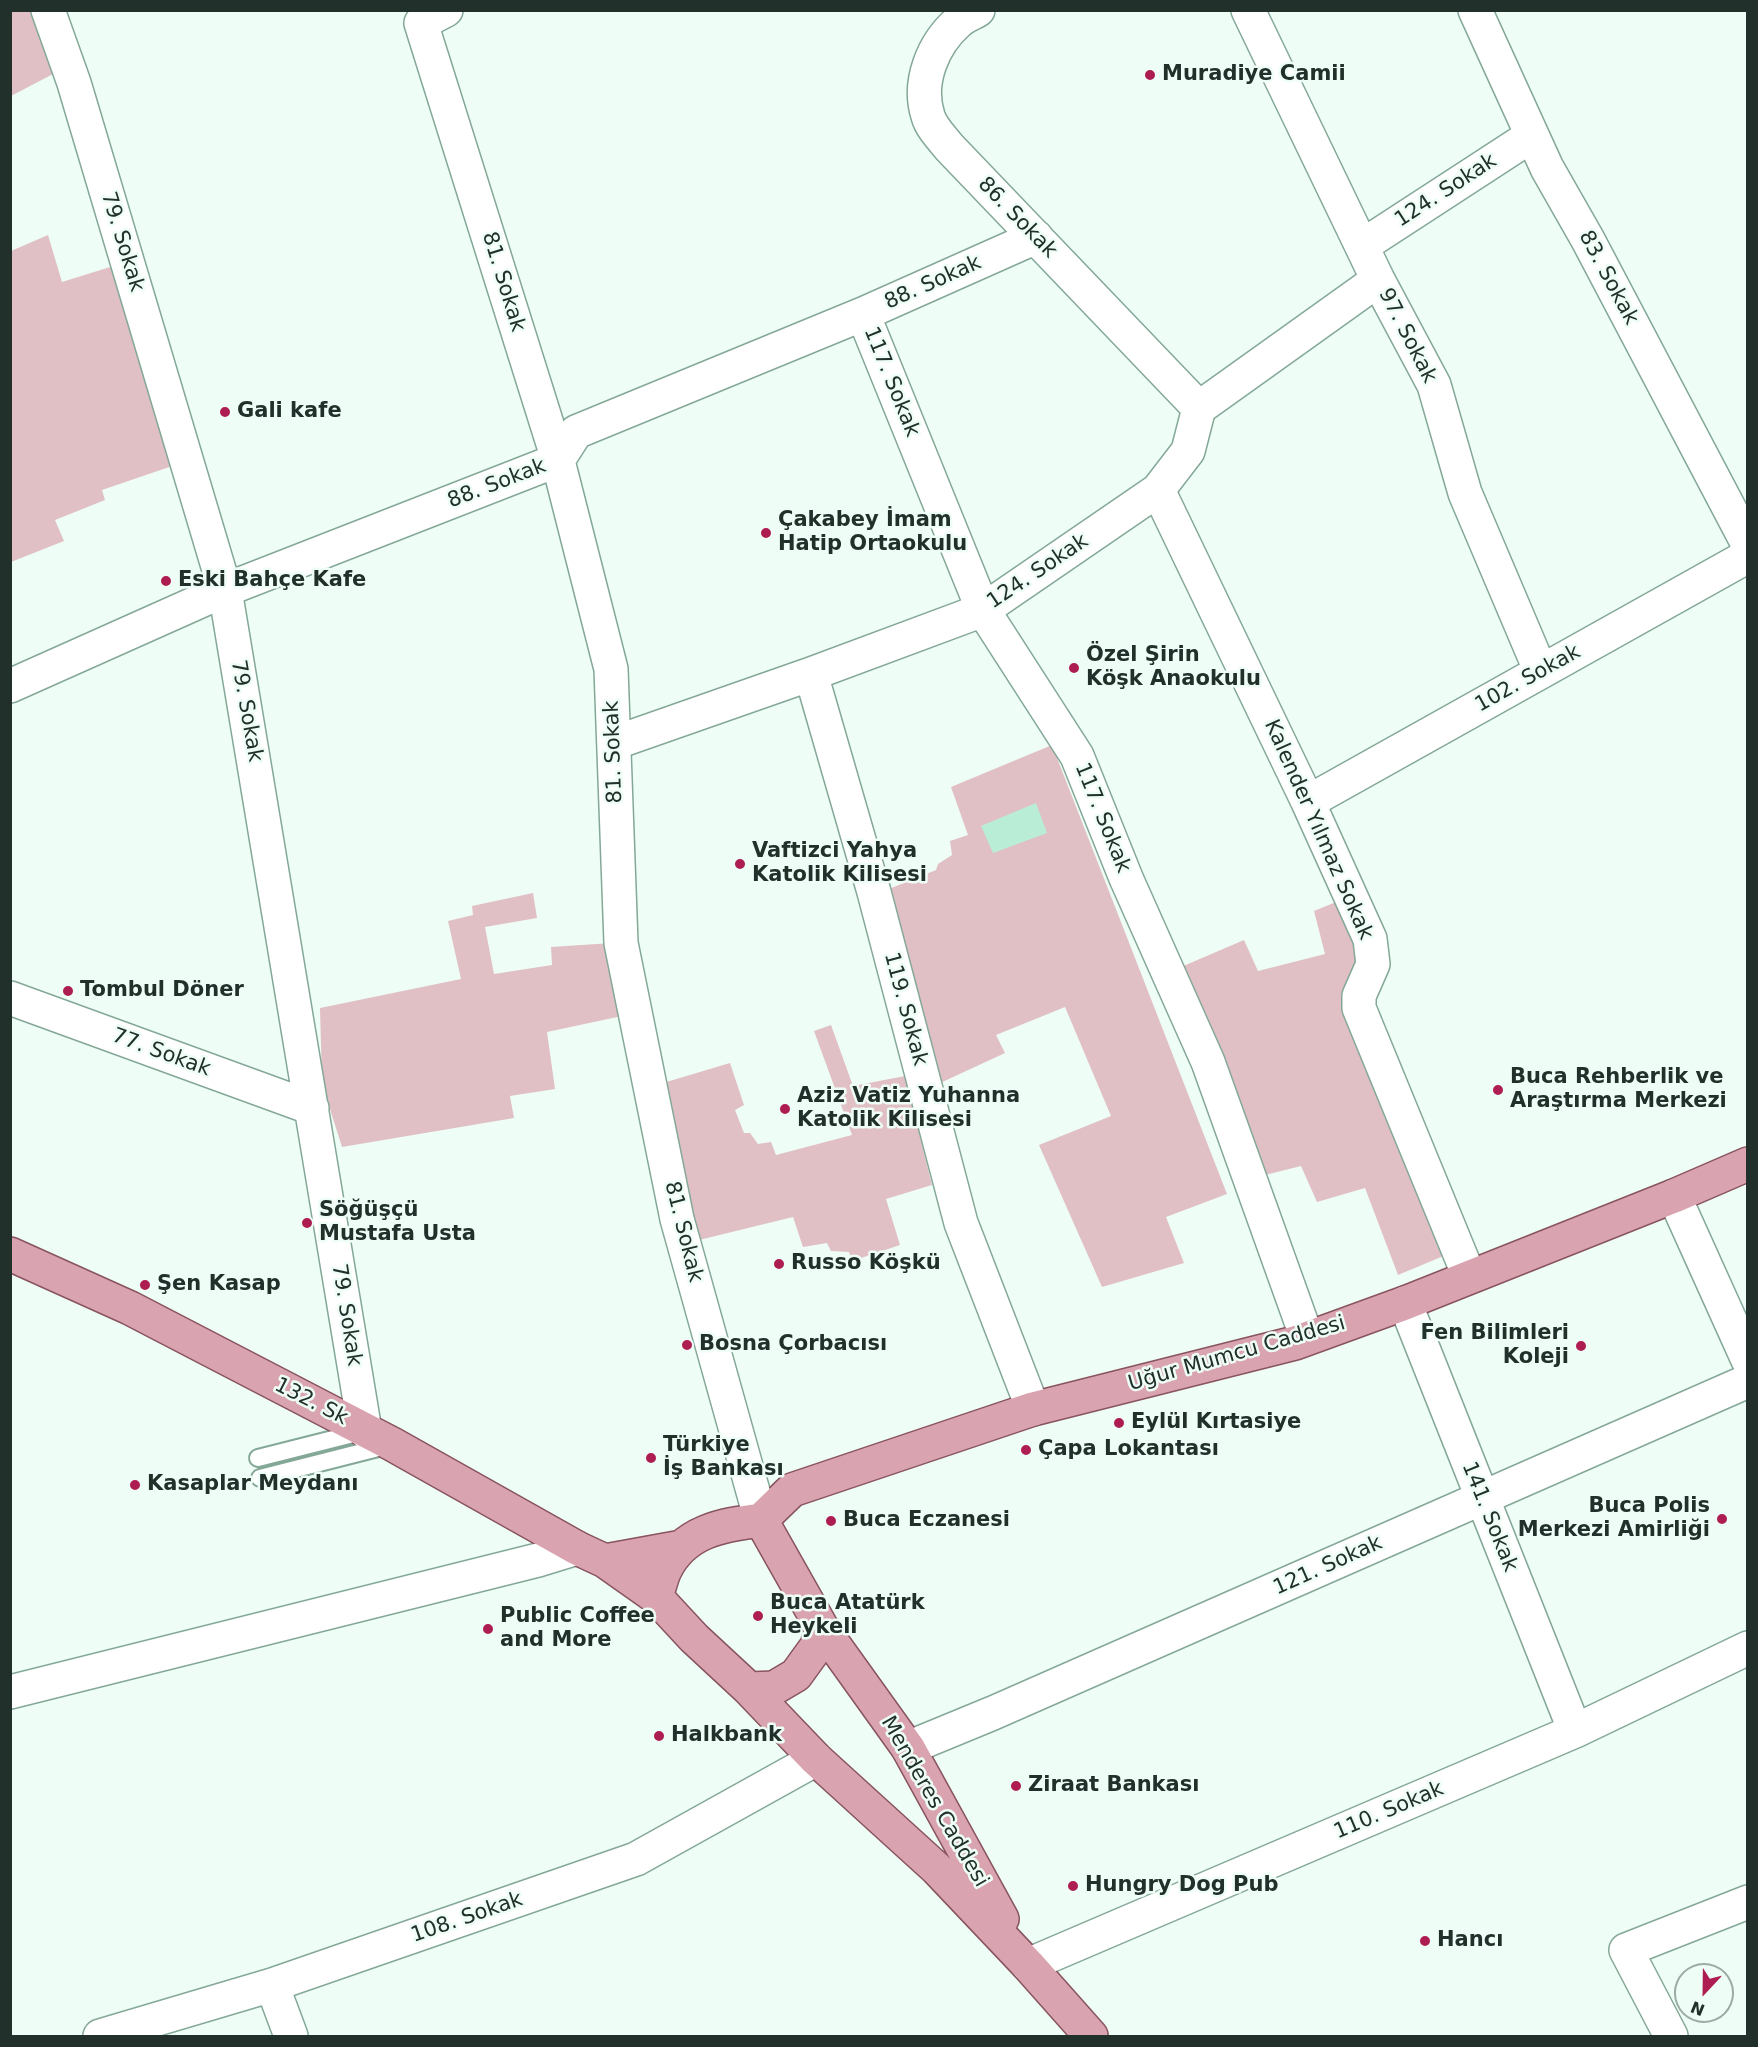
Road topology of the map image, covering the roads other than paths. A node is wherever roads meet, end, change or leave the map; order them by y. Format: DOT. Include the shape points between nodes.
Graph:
graph roads {
  1 [pos="48,10"];
  2 [pos="446,10"];
  3 [pos="978,10"];
  4 [pos="1248,10"];
  5 [pos="1474,10"];
  6 [pos="1531,136"];
  7 [pos="1036,237"];
  8 [pos="1362,246"];
  9 [pos="1378,280"];
  10 [pos="863,314"];
  11 [pos="1199,408"];
  12 [pos="558,460"];
  13 [pos="1158,490"];
  14 [pos="1748,544"];
  15 [pos="1748,556"];
  16 [pos="225,590"];
  17 [pos="983,610"];
  18 [pos="1541,672"];
  19 [pos="811,674"];
  20 [pos="10,686"];
  21 [pos="614,743"];
  22 [pos="1308,802"];
  23 [pos="10,998"];
  24 [pos="312,1108"];
  25 [pos="1748,1164"];
  26 [pos="1674,1196"];
  27 [pos="10,1254"];
  28 [pos="1469,1276"];
  29 [pos="1405,1303"];
  30 [pos="1307,1338"];
  31 [pos="1748,1360"];
  32 [pos="1748,1382"];
  33 [pos="1033,1409"];
  34 [pos="379,1438"];
  35 [pos="258,1458"];
  36 [pos="260,1478"];
  37 [pos="1481,1499"];
  38 [pos="761,1520"];
  39 [pos="682,1547"];
  40 [pos="591,1555"];
  41 [pos="656,1597"];
  42 [pos="822,1628"];
  43 [pos="1748,1648"];
  44 [pos="750,1689"];
  45 [pos="10,1692"];
  46 [pos="1575,1731"];
  47 [pos="908,1748"];
  48 [pos="816,1759"];
  49 [pos="1748,1902"];
  50 [pos="1028,1965"];
  51 [pos="272,1985"];
  52 [pos="1085,2035"];
  53 [pos="100,2037"];
  54 [pos="291,2037"];
  55 [pos="1671,2037"];
  1 -- 16 [label="street, 79. Sokak" via="74,83"];
  2 -- 12 [label="street, 81. Sokak" via="421,23"];
  3 -- 7 [label="street, 86. Sokak" via="946,33 935,50 925,86 928,118 949,147"];
  4 -- 8 [label="street, 97. Sokak"];
  5 -- 6 [label="street, 83. Sokak"];
  6 -- 8 [label="street, 124. Sokak"];
  6 -- 14 [label="street, 83. Sokak"];
  7 -- 10 [label="street, 88. Sokak"];
  7 -- 11 [label="street, 86. Sokak"];
  8 -- 9 [label="street, 97. Sokak"];
  9 -- 11 [label="street"];
  9 -- 18 [label="street, 97. Sokak" via="1434,385 1465,493"];
  10 -- 12 [label="street, 88. Sokak" via="576,432"];
  10 -- 17 [label="street, 117. Sokak"];
  11 -- 13 [label="street, 124. Sokak" via="1188,451"];
  12 -- 16 [label="street, 88. Sokak"];
  12 -- 21 [label="street, 81. Sokak" via="611,669"];
  13 -- 17 [label="street, 124. Sokak"];
  13 -- 22 [label="street, Kalender Yılmaz Sokak"];
  15 -- 18 [label="street, 102. Sokak"];
  16 -- 20 [label="street, 88. Sokak"];
  16 -- 24 [label="street, 79. Sokak"];
  17 -- 19 [label="street, 124. Sokak"];
  17 -- 30 [label="street, 117. Sokak" via="1077,756 1208,1062"];
  18 -- 22 [label="street, 102. Sokak"];
  19 -- 21 [label="street, 124. Sokak"];
  19 -- 33 [label="street, 119. Sokak" via="874,892 961,1223"];
  21 -- 38 [label="street, 81. Sokak" via="621,943 677,1219"];
  22 -- 28 [label="street, Kalender Yılmaz Sokak" via="1370,939 1373,964 1359,996 1359,1008"];
  23 -- 24 [label="street, 77. Sokak"];
  24 -- 34 [label="street, 79. Sokak"];
  25 -- 26 [label="main road, Uğur Mumcu Caddesi"];
  26 -- 28 [label="main road, Uğur Mumcu Caddesi"];
  26 -- 31 [label="street"];
  27 -- 34 [label="main road, 132. Sk" via="130,1308"];
  28 -- 29 [label="main road, Uğur Mumcu Caddesi"];
  29 -- 30 [label="main road, Uğur Mumcu Caddesi"];
  29 -- 37 [label="street, 141. Sokak"];
  30 -- 33 [label="main road, Uğur Mumcu Caddesi"];
  32 -- 37 [label="street, 121. Sokak"];
  33 -- 38 [label="main road, Uğur Mumcu Caddesi" via="792,1490"];
  34 -- 35 [label="lane"];
  34 -- 36 [label="lane"];
  34 -- 40 [label="main road, 132. Sk"];
  37 -- 46 [label="street, 141. Sokak"];
  37 -- 47 [label="street, 121. Sokak"];
  38 -- 39 [label="main road" via="706,1531"];
  38 -- 42 [label="main road, Menderes Caddesi"];
  39 -- 40 [label="main road"];
  39 -- 41 [label="main road" via="665,1570"];
  40 -- 41 [label="main road, 132. Sk"];
  40 -- 45 [label="street" via="538,1560"];
  41 -- 44 [label="main road"];
  42 -- 44 [label="main road" via="817,1646 796,1675 774,1688"];
  42 -- 47 [label="main road, Menderes Caddesi"];
  43 -- 46 [label="street, 110. Sokak"];
  44 -- 48 [label="main road, Menderes Caddesi"];
  46 -- 50 [label="street, 110. Sokak"];
  47 -- 50 [label="main road, Menderes Caddesi"];
  48 -- 50 [label="main road, Menderes Caddesi" via="937,1869"];
  48 -- 51 [label="street, 108. Sokak" via="636,1859"];
  49 -- 55 [label="street" via="1626,1950"];
  50 -- 52 [label="main road, Menderes Caddesi"];
  51 -- 53 [label="street, 108. Sokak"];
  51 -- 54 [label="street"];
}
